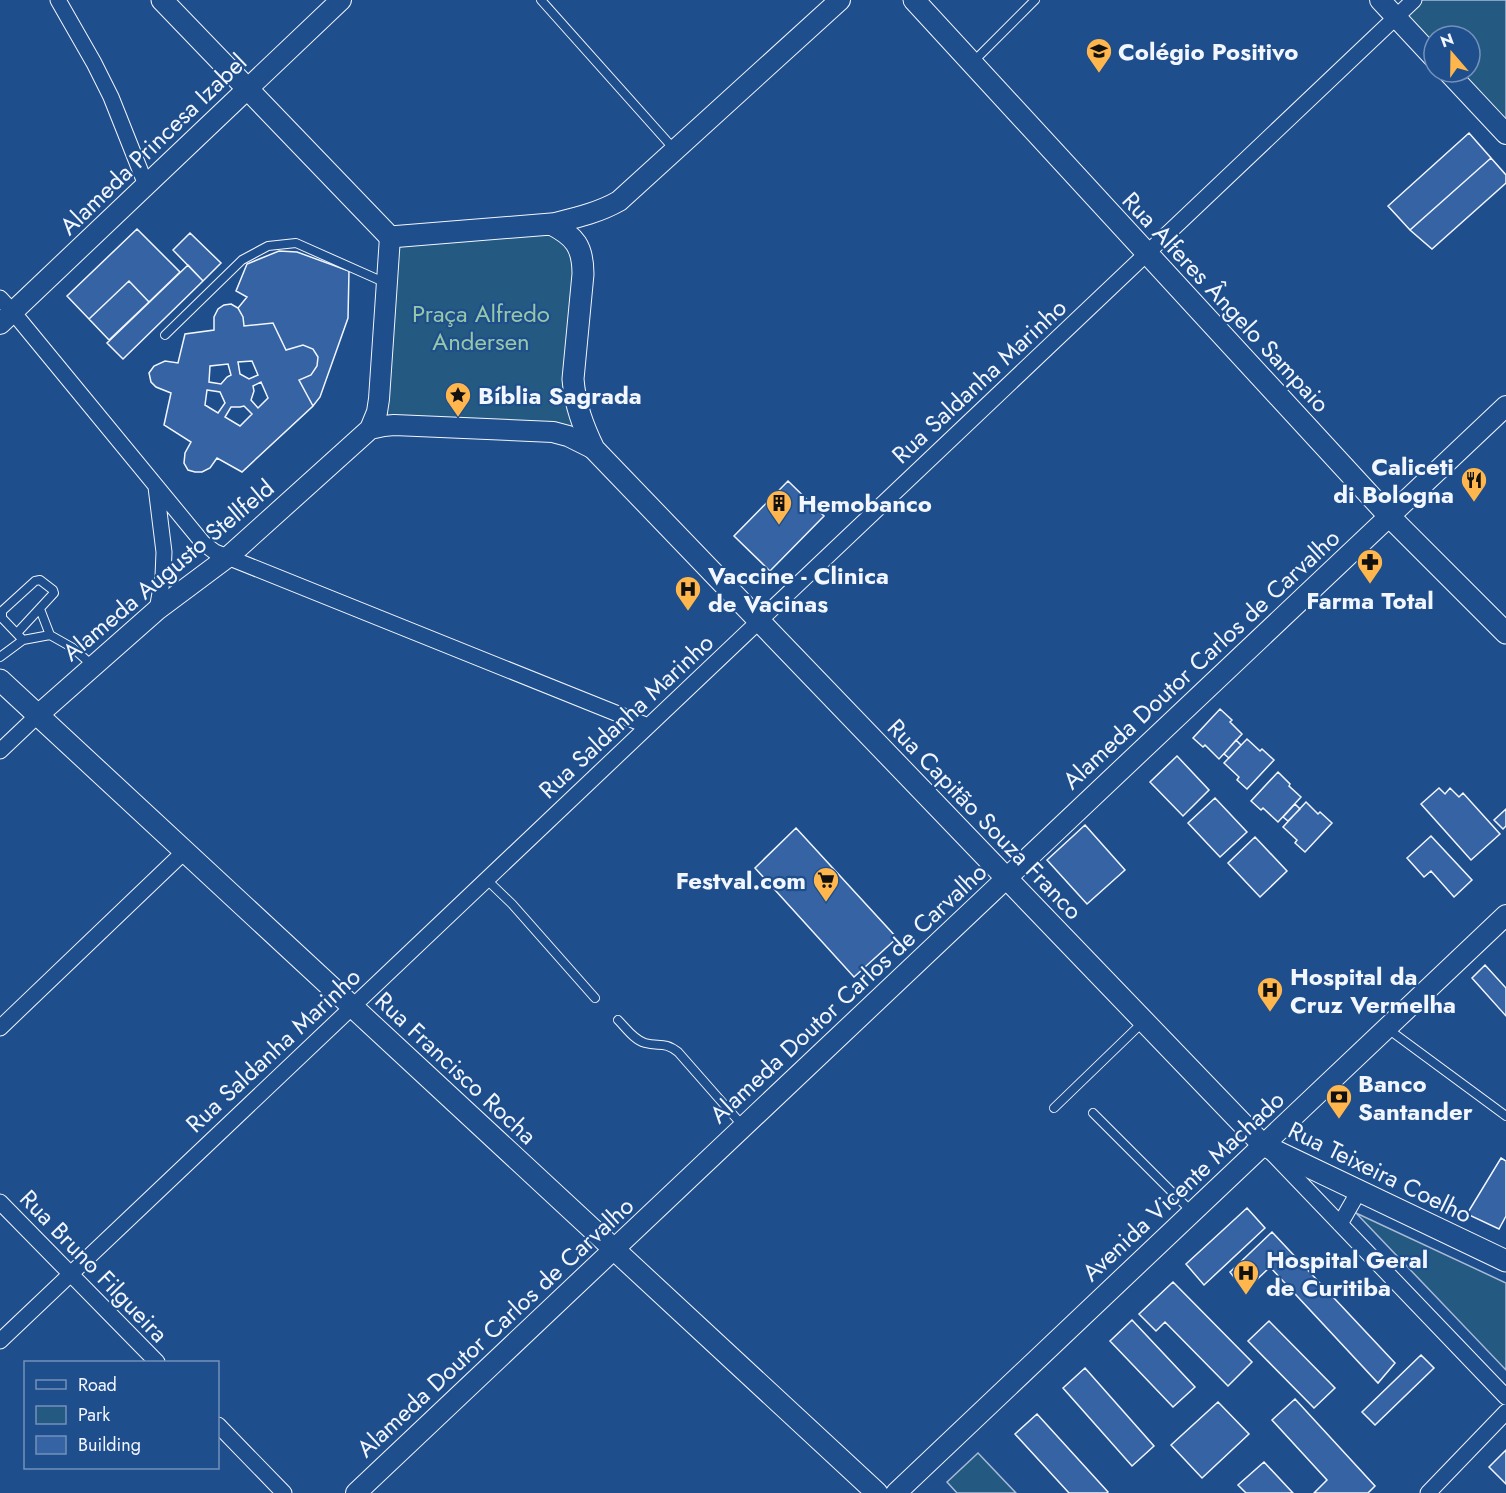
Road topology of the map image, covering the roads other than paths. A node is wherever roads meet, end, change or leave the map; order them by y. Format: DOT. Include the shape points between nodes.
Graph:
graph roads {
  1 [pos="58,0"];
  2 [pos="162,0"];
  3 [pos="341,0"];
  4 [pos="541,0"];
  5 [pos="840,0"];
  6 [pos="914,0"];
  7 [pos="1035,0"];
  8 [pos="1380,0"];
  9 [pos="1414,0"];
  10 [pos="1396,17"];
  11 [pos="1422,45"];
  12 [pos="972,63"];
  13 [pos="1459,84"];
  14 [pos="248,89"];
  15 [pos="1506,134"];
  16 [pos="675,150"];
  17 [pos="146,185"];
  18 [pos="551,224"];
  19 [pos="390,237"];
  20 [pos="1147,253"];
  21 [pos="387,284"];
  22 [pos="4,311"];
  23 [pos="165,335"];
  24 [pos="1506,406"];
  25 [pos="370,429"];
  26 [pos="594,449"];
  27 [pos="156,487"];
  28 [pos="1389,516"];
  29 [pos="228,557"];
  30 [pos="40,609"];
  31 [pos="157,610"];
  32 [pos="759,621"];
  33 [pos="17,633"];
  34 [pos="1506,633"];
  35 [pos="50,635"];
  36 [pos="23,640"];
  37 [pos="0,657"];
  38 [pos="93,666"];
  39 [pos="0,680"];
  40 [pos="38,715"];
  41 [pos="648,726"];
  42 [pos="0,751"];
  43 [pos="185,851"];
  44 [pos="1006,878"];
  45 [pos="486,879"];
  46 [pos="1506,915"];
  47 [pos="595,998"];
  48 [pos="352,1006"];
  49 [pos="618,1020"];
  50 [pos="1144,1021"];
  51 [pos="0,1028"];
  52 [pos="1387,1028"];
  53 [pos="1054,1108"];
  54 [pos="1093,1113"];
  55 [pos="1506,1116"];
  56 [pos="744,1126"];
  57 [pos="1263,1145"];
  58 [pos="1359,1191"];
  59 [pos="0,1202"];
  60 [pos="1192,1212"];
  61 [pos="1340,1224"];
  62 [pos="614,1249"];
  63 [pos="1506,1261"];
  64 [pos="70,1274"];
  65 [pos="0,1341"];
  66 [pos="156,1361"];
  67 [pos="1506,1397"];
  68 [pos="1506,1412"];
  69 [pos="219,1426"];
  70 [pos="284,1493"];
  71 [pos="356,1493"];
  72 [pos="877,1493"];
  73 [pos="896,1493"];
  74 [pos="1428,1493"];
  1 -- 17 [label="street" via="111,97"];
  2 -- 14 [label="main road"];
  3 -- 14 [label="street, Alameda Princesa Izabel"];
  4 -- 16 [label="lane"];
  5 -- 16 [label="street"];
  6 -- 12 [label="main road, Rua Alferes Ângelo Sampaio"];
  7 -- 12 [label="lane"];
  8 -- 10 [label="street"];
  9 -- 10 [label="street, Rua Saldanha Marinho"];
  10 -- 11 [label="street"];
  10 -- 20 [label="street, Rua Saldanha Marinho"];
  12 -- 20 [label="main road, Rua Alferes Ângelo Sampaio"];
  13 -- 15 [label="street"];
  14 -- 17 [label="street, Alameda Princesa Izabel"];
  14 -- 19 [label="main road"];
  16 -- 18 [label="street" via="619,201 590,214"];
  17 -- 22 [label="street, Alameda Princesa Izabel"];
  18 -- 19 [label="main road"];
  18 -- 26 [label="main road" via="567,232 581,251 573,379 577,409"];
  19 -- 21 [label="street"];
  20 -- 28 [label="main road, Rua Alferes Ângelo Sampaio"];
  20 -- 32 [label="street, Rua Saldanha Marinho"];
  21 -- 23 [label="lane" via="296,243 268,246 242,260"];
  21 -- 25 [label="street" via="379,399"];
  22 -- 27 [label="street"];
  24 -- 28 [label="street, Alameda Doutor Carlos de Carvalho"];
  25 -- 26 [label="street" via="394,425 554,432"];
  25 -- 29 [label="street, Alameda Augusto Stellfeld"];
  26 -- 32 [label="main road, Rua Capitão Souza Franco"];
  27 -- 29 [label="street" via="203,543"];
  27 -- 31 [label="street" via="164,552"];
  28 -- 34 [label="main road, Rua Alferes Ângelo Sampaio"];
  28 -- 44 [label="street, Alameda Doutor Carlos de Carvalho"];
  29 -- 31 [label="street, Alameda Augusto Stellfeld"];
  29 -- 41 [label="street"];
  30 -- 33 [label="lane"];
  30 -- 33 [label="lane" via="54,593 40,580 2,611 2,618"];
  30 -- 35 [label="lane"];
  31 -- 38 [label="street, Alameda Augusto Stellfeld"];
  32 -- 41 [label="street, Rua Saldanha Marinho"];
  32 -- 44 [label="main road, Rua Capitão Souza Franco"];
  33 -- 36 [label="lane"];
  35 -- 36 [label="lane"];
  35 -- 38 [label="lane"];
  36 -- 37 [label="lane"];
  38 -- 40 [label="street, Alameda Augusto Stellfeld"];
  39 -- 40 [label="main road, Rua Francisco Rocha"];
  40 -- 42 [label="street, Alameda Augusto Stellfeld"];
  40 -- 43 [label="main road, Rua Francisco Rocha"];
  41 -- 45 [label="street, Rua Saldanha Marinho"];
  43 -- 48 [label="main road, Rua Francisco Rocha"];
  43 -- 51 [label="street"];
  44 -- 50 [label="main road, Rua Capitão Souza Franco"];
  44 -- 56 [label="street, Alameda Doutor Carlos de Carvalho"];
  45 -- 47 [label="lane"];
  45 -- 48 [label="street, Rua Saldanha Marinho"];
  46 -- 52 [label="street, Avenida Vicente Machado"];
  48 -- 62 [label="main road, Rua Francisco Rocha"];
  48 -- 64 [label="street, Rua Saldanha Marinho"];
  49 -- 56 [label="lane" via="642,1042 664,1044 678,1052"];
  50 -- 53 [label="lane"];
  50 -- 57 [label="main road, Rua Capitão Souza Franco"];
  52 -- 55 [label="lane"];
  52 -- 57 [label="street, Avenida Vicente Machado"];
  54 -- 60 [label="lane"];
  56 -- 62 [label="street, Alameda Doutor Carlos de Carvalho"];
  57 -- 58 [label="main road, Rua Teixeira Coelho"];
  57 -- 60 [label="street, Avenida Vicente Machado"];
  57 -- 61 [label="street, Rua Capitão Souza Franco"];
  58 -- 61 [label="street"];
  58 -- 63 [label="main road, Rua Teixeira Coelho"];
  59 -- 64 [label="street, Rua Bruno Filgueira"];
  60 -- 73 [label="street, Avenida Vicente Machado"];
  61 -- 67 [label="street, Rua Capitão Souza Franco"];
  62 -- 71 [label="street, Alameda Doutor Carlos de Carvalho"];
  62 -- 72 [label="main road, Rua Francisco Rocha"];
  64 -- 65 [label="street, Rua Saldanha Marinho"];
  64 -- 66 [label="street, Rua Bruno Filgueira"];
  68 -- 74 [label="street"];
  69 -- 70 [label="street"];
}
